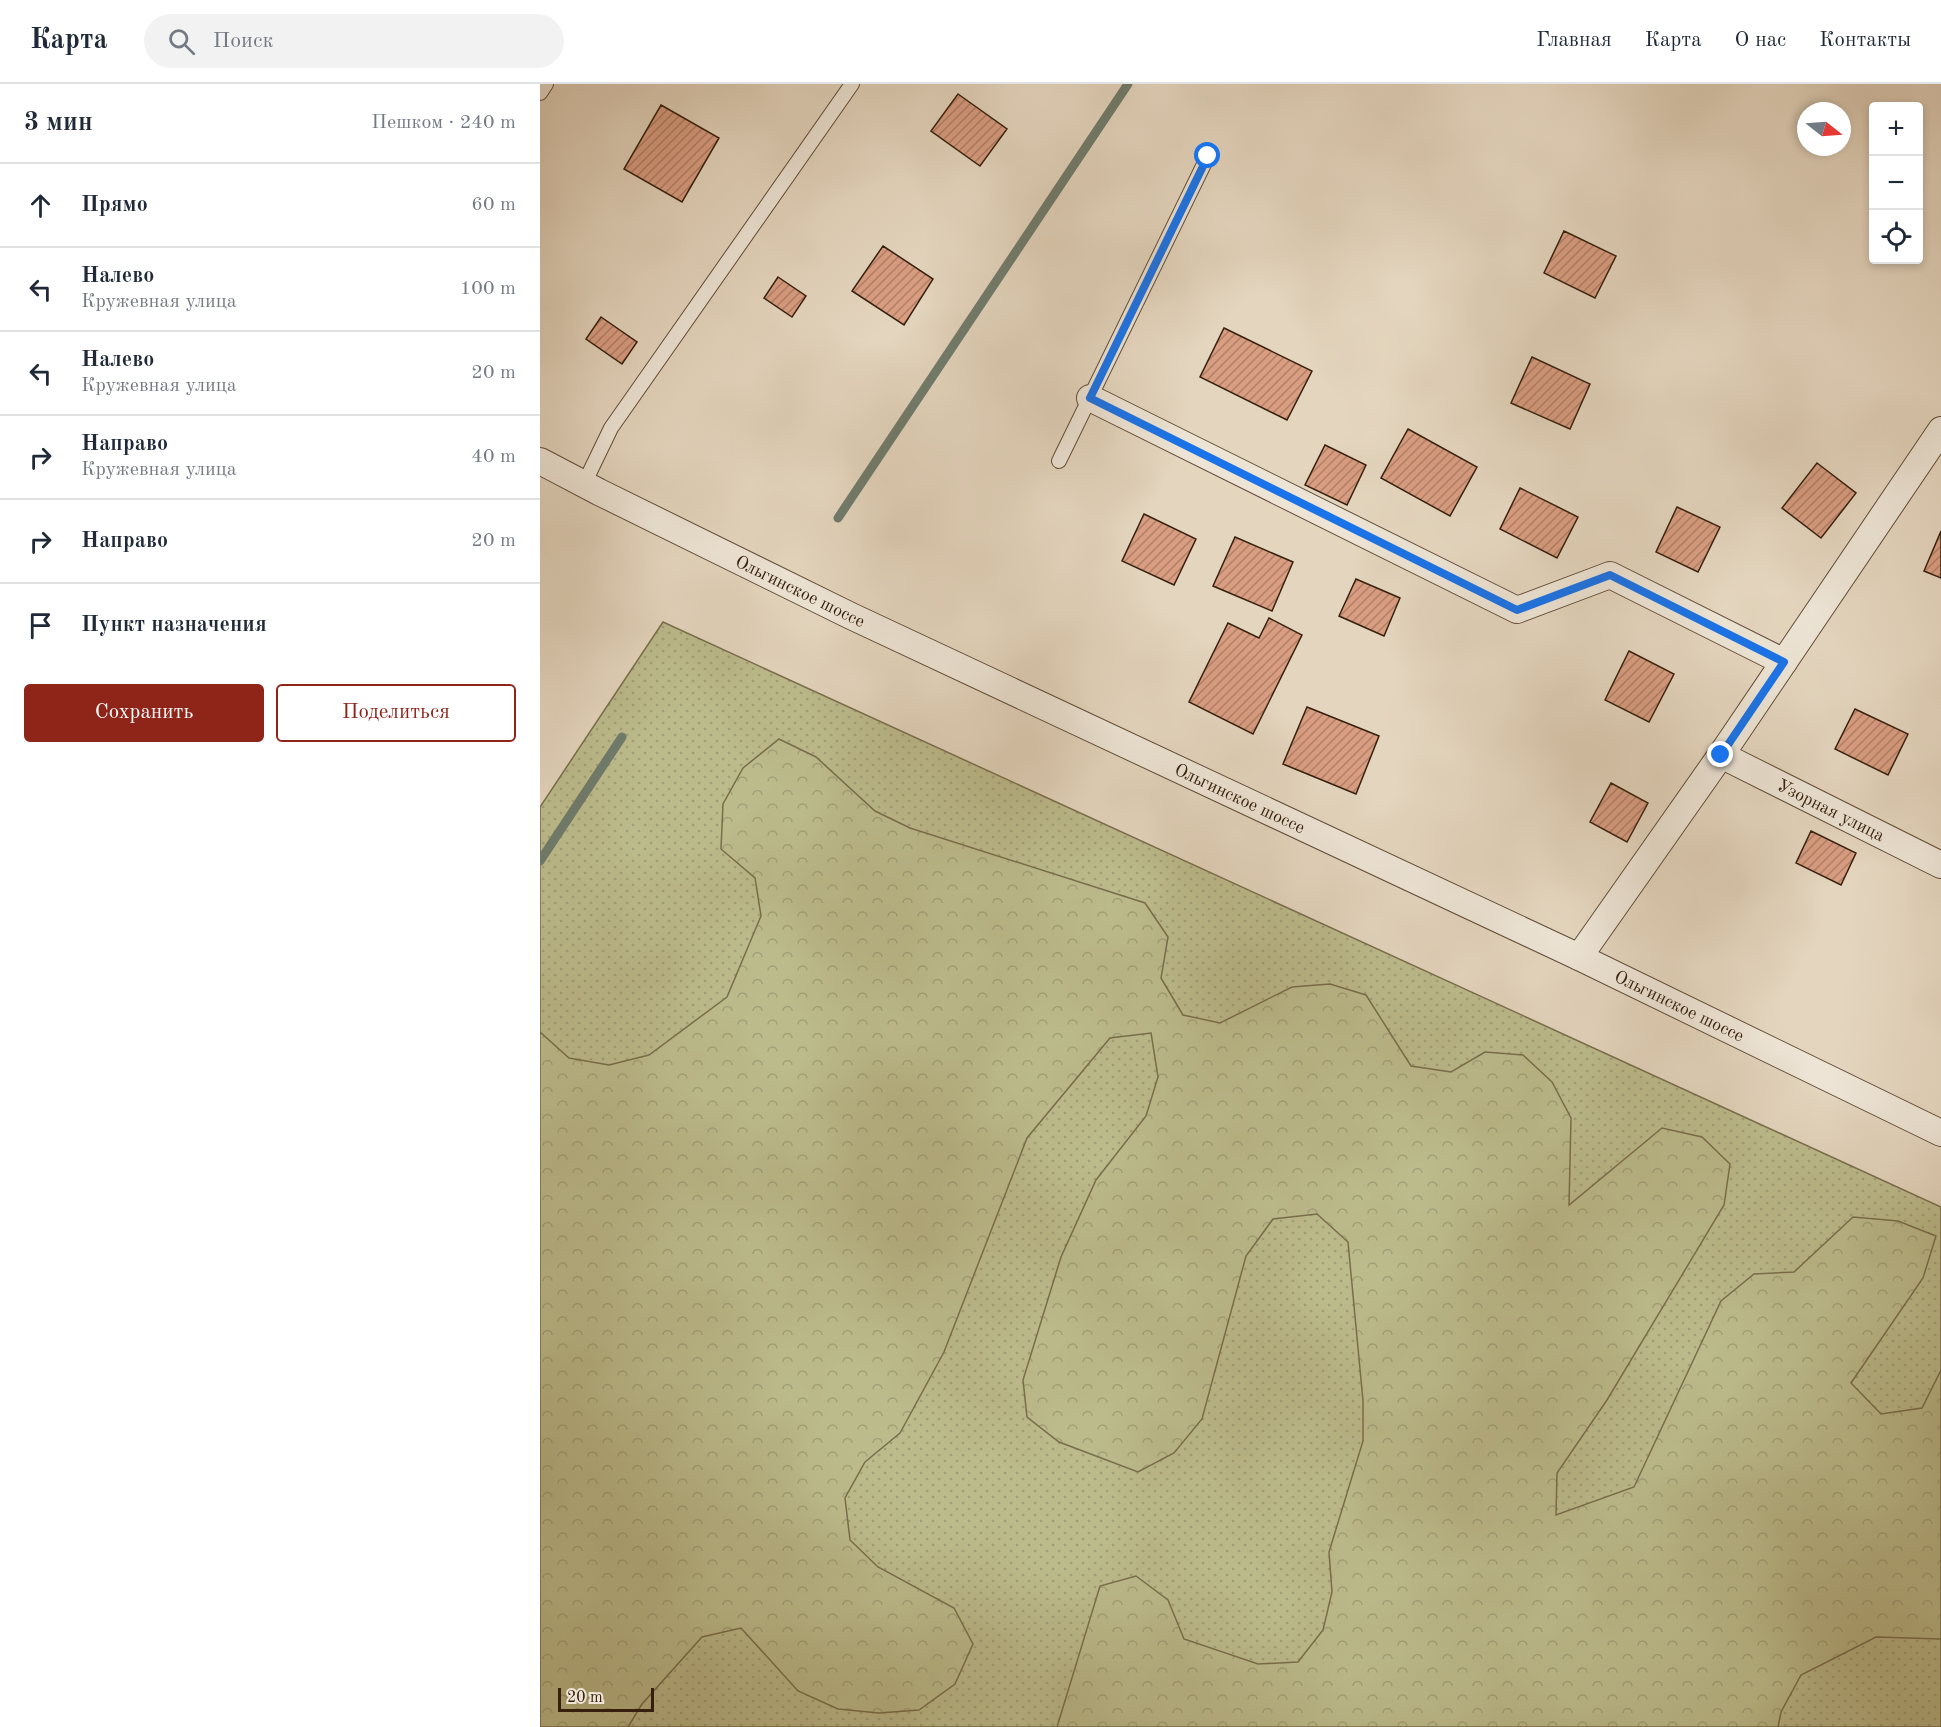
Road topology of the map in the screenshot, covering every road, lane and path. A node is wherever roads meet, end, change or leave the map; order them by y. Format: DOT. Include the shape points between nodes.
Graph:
graph roads {
  1 [pos="546,84"];
  2 [pos="852,84"];
  3 [pos="540,93"];
  4 [pos="1208,156"];
  5 [pos="1090,398"];
  6 [pos="1941,430"];
  7 [pos="1059,460"];
  8 [pos="540,461"];
  9 [pos="584,484"];
  10 [pos="1784,662"];
  11 [pos="1721,755"];
  12 [pos="1941,865"];
  13 [pos="1579,957"];
  14 [pos="1941,1133"];
  1 -- 3 [label="lane"];
  2 -- 9 [label="lane" via="611,428"];
  4 -- 5 [label="lane"];
  5 -- 7 [label="lane"];
  5 -- 10 [label="street" via="1517,610 1610,575"];
  6 -- 10 [label="street"];
  8 -- 9 [label="street, Ольгинское шоссе"];
  9 -- 13 [label="street, Ольгинское шоссе" via="851,616"];
  10 -- 11 [label="street"];
  11 -- 12 [label="street, Узорная улица"];
  11 -- 13 [label="street"];
  13 -- 14 [label="street, Ольгинское шоссе"];
}
